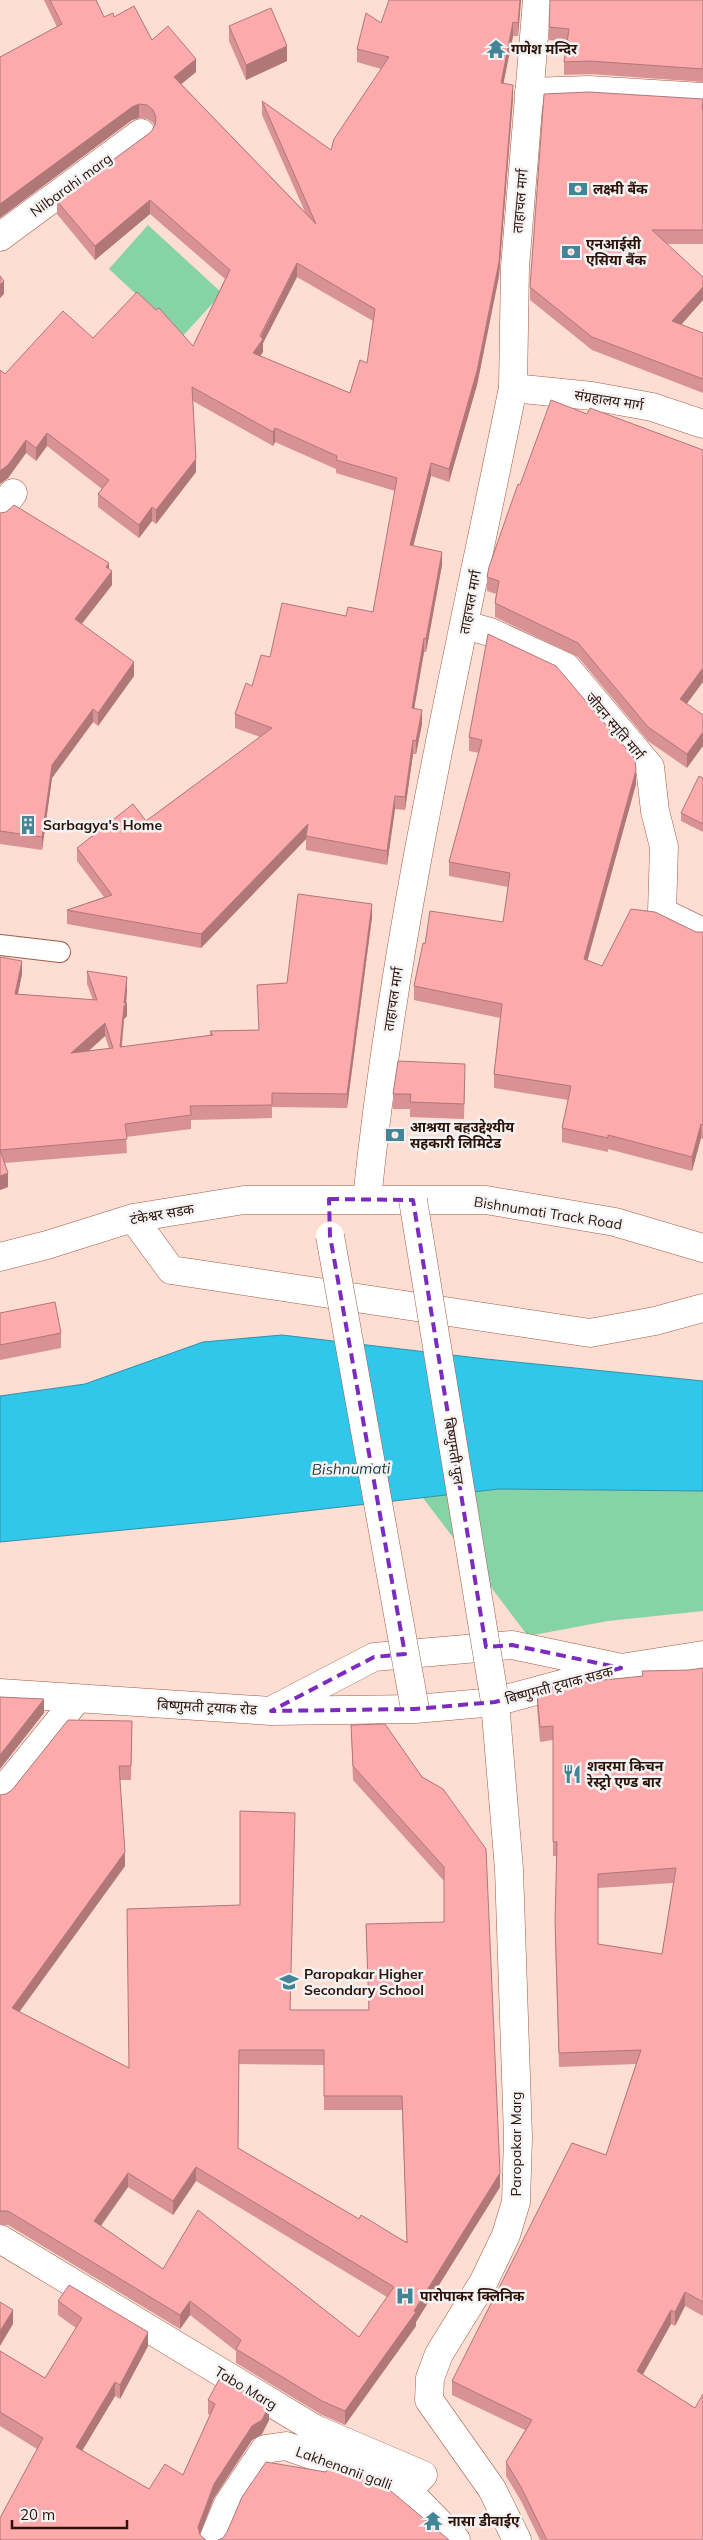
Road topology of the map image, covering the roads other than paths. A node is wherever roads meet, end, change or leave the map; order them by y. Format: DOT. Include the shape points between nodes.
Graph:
graph roads {
  1 [pos="537,0"];
  2 [pos="529,92"];
  3 [pos="703,97"];
  4 [pos="141,133"];
  5 [pos="0,237"];
  6 [pos="513,388"];
  7 [pos="703,424"];
  8 [pos="465,626"];
  9 [pos="703,932"];
  10 [pos="0,945"];
  11 [pos="60,952"];
  12 [pos="329,1199"];
  13 [pos="367,1199"];
  14 [pos="412,1200"];
  15 [pos="133,1218"];
  16 [pos="703,1248"];
  17 [pos="0,1257"];
  18 [pos="703,1308"];
  19 [pos="703,1655"];
  20 [pos="621,1668"];
  21 [pos="0,1693"];
  22 [pos="77,1699"];
  23 [pos="495,1702"];
  24 [pos="415,1709"];
  25 [pos="271,1710"];
  26 [pos="0,1794"];
  27 [pos="0,2239"];
  28 [pos="408,2492"];
  29 [pos="213,2540"];
  30 [pos="456,2540"];
  31 [pos="517,2540"];
  1 -- 2 [label="main road, ताहाचल मार्ग"];
  2 -- 3 [label="main road" via="589,90"];
  2 -- 6 [label="main road, ताहाचल मार्ग" via="515,267"];
  4 -- 5 [label="main road, Nilbarahi marg"];
  6 -- 7 [label="main road, संग्रहालय मार्ग" via="601,397 652,407"];
  6 -- 8 [label="main road, ताहाचल मार्ग"];
  8 -- 9 [label="main road, जीवन स्मृति मार्ग" via="490,632 566,667 650,767 664,847 662,912"];
  8 -- 13 [label="main road, ताहाचल मार्ग" via="410,894 378,1095"];
  10 -- 11 [label="lane"];
  12 -- 13 [label="main road, Bishnumati Track Road"];
  12 -- 15 [label="main road, टंकेश्वर सडक" via="244,1200"];
  12 -- 24 [label="main road, bridge" via="330,1236"];
  13 -- 14 [label="main road, Bishnumati Track Road"];
  14 -- 16 [label="main road, Bishnumati Track Road" via="486,1200 615,1222"];
  14 -- 23 [label="main road, बिष्णुमती पुल, bridge"];
  15 -- 17 [label="main road, टंकेश्वर सडक"];
  15 -- 18 [label="main road" via="171,1270 590,1334"];
  19 -- 20 [label="main road, बिष्णुमती ट्रयाक सडक"];
  20 -- 23 [label="main road, बिष्णुमती ट्रयाक सडक"];
  20 -- 25 [label="main road" via="512,1645 374,1657"];
  21 -- 22 [label="main road, बिष्णुमती ट्रयाक रोड"];
  22 -- 25 [label="main road, बिष्णुमती ट्रयाक रोड"];
  22 -- 26 [label="main road"];
  23 -- 24 [label="main road, बिष्णुमती ट्रयाक सडक"];
  23 -- 31 [label="main road, Paropakar Marg" via="508,1869 518,2138 516,2202 506,2235 484,2281 439,2354 430,2378 430,2400 492,2489"];
  24 -- 25 [label="main road, बिष्णुमती ट्रयाक रोड"];
  27 -- 28 [label="main road, Tabo Marg" via="315,2429 422,2475"];
  28 -- 29 [label="main road, Lakhenanii galli" via="286,2446 265,2449 228,2504"];
  28 -- 30 [label="main road"];
}
